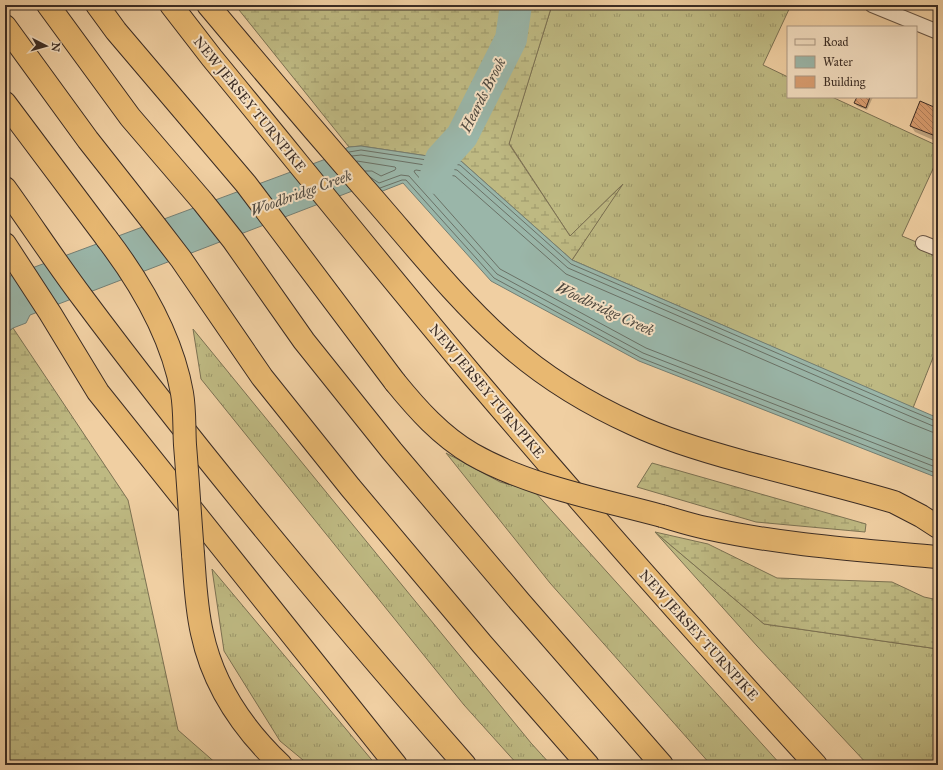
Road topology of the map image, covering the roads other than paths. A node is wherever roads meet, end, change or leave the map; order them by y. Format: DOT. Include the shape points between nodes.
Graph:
graph roads {
  1 [pos="48,5"];
  2 [pos="97,5"];
  3 [pos="171,5"];
  4 [pos="208,5"];
  5 [pos="872,5"];
  6 [pos="5,26"];
  7 [pos="938,32"];
  8 [pos="5,103"];
  9 [pos="5,188"];
  10 [pos="922,243"];
  11 [pos="5,244"];
  12 [pos="938,249"];
  13 [pos="938,527"];
  14 [pos="938,556"];
  15 [pos="281,765"];
  16 [pos="396,765"];
  17 [pos="464,765"];
  18 [pos="588,765"];
  19 [pos="662,765"];
  20 [pos="816,765"];
  1 -- 19 [label="highway" via="130,117 233,240 304,341 392,451"];
  2 -- 14 [label="highway, bridge" via="116,31 246,184 395,382 433,425 471,454 547,485 705,528 752,537"];
  3 -- 20 [label="highway, NEW JERSEY TURNPIKE" via="473,376 603,528"];
  4 -- 13 [label="highway" via="442,277 508,345 548,375 590,402 633,424 677,442 894,502"];
  5 -- 7 [label="street"];
  6 -- 18 [label="highway" via="88,140 151,220 286,408 477,638"];
  8 -- 15 [label="highway, bridge" via="130,270 163,331 182,394 196,594 202,633 212,666 226,697 266,751"];
  9 -- 17 [label="highway" via="81,296 174,416 280,547"];
  10 -- 12 [label="street"];
  11 -- 16 [label="highway" via="98,392"];
}
